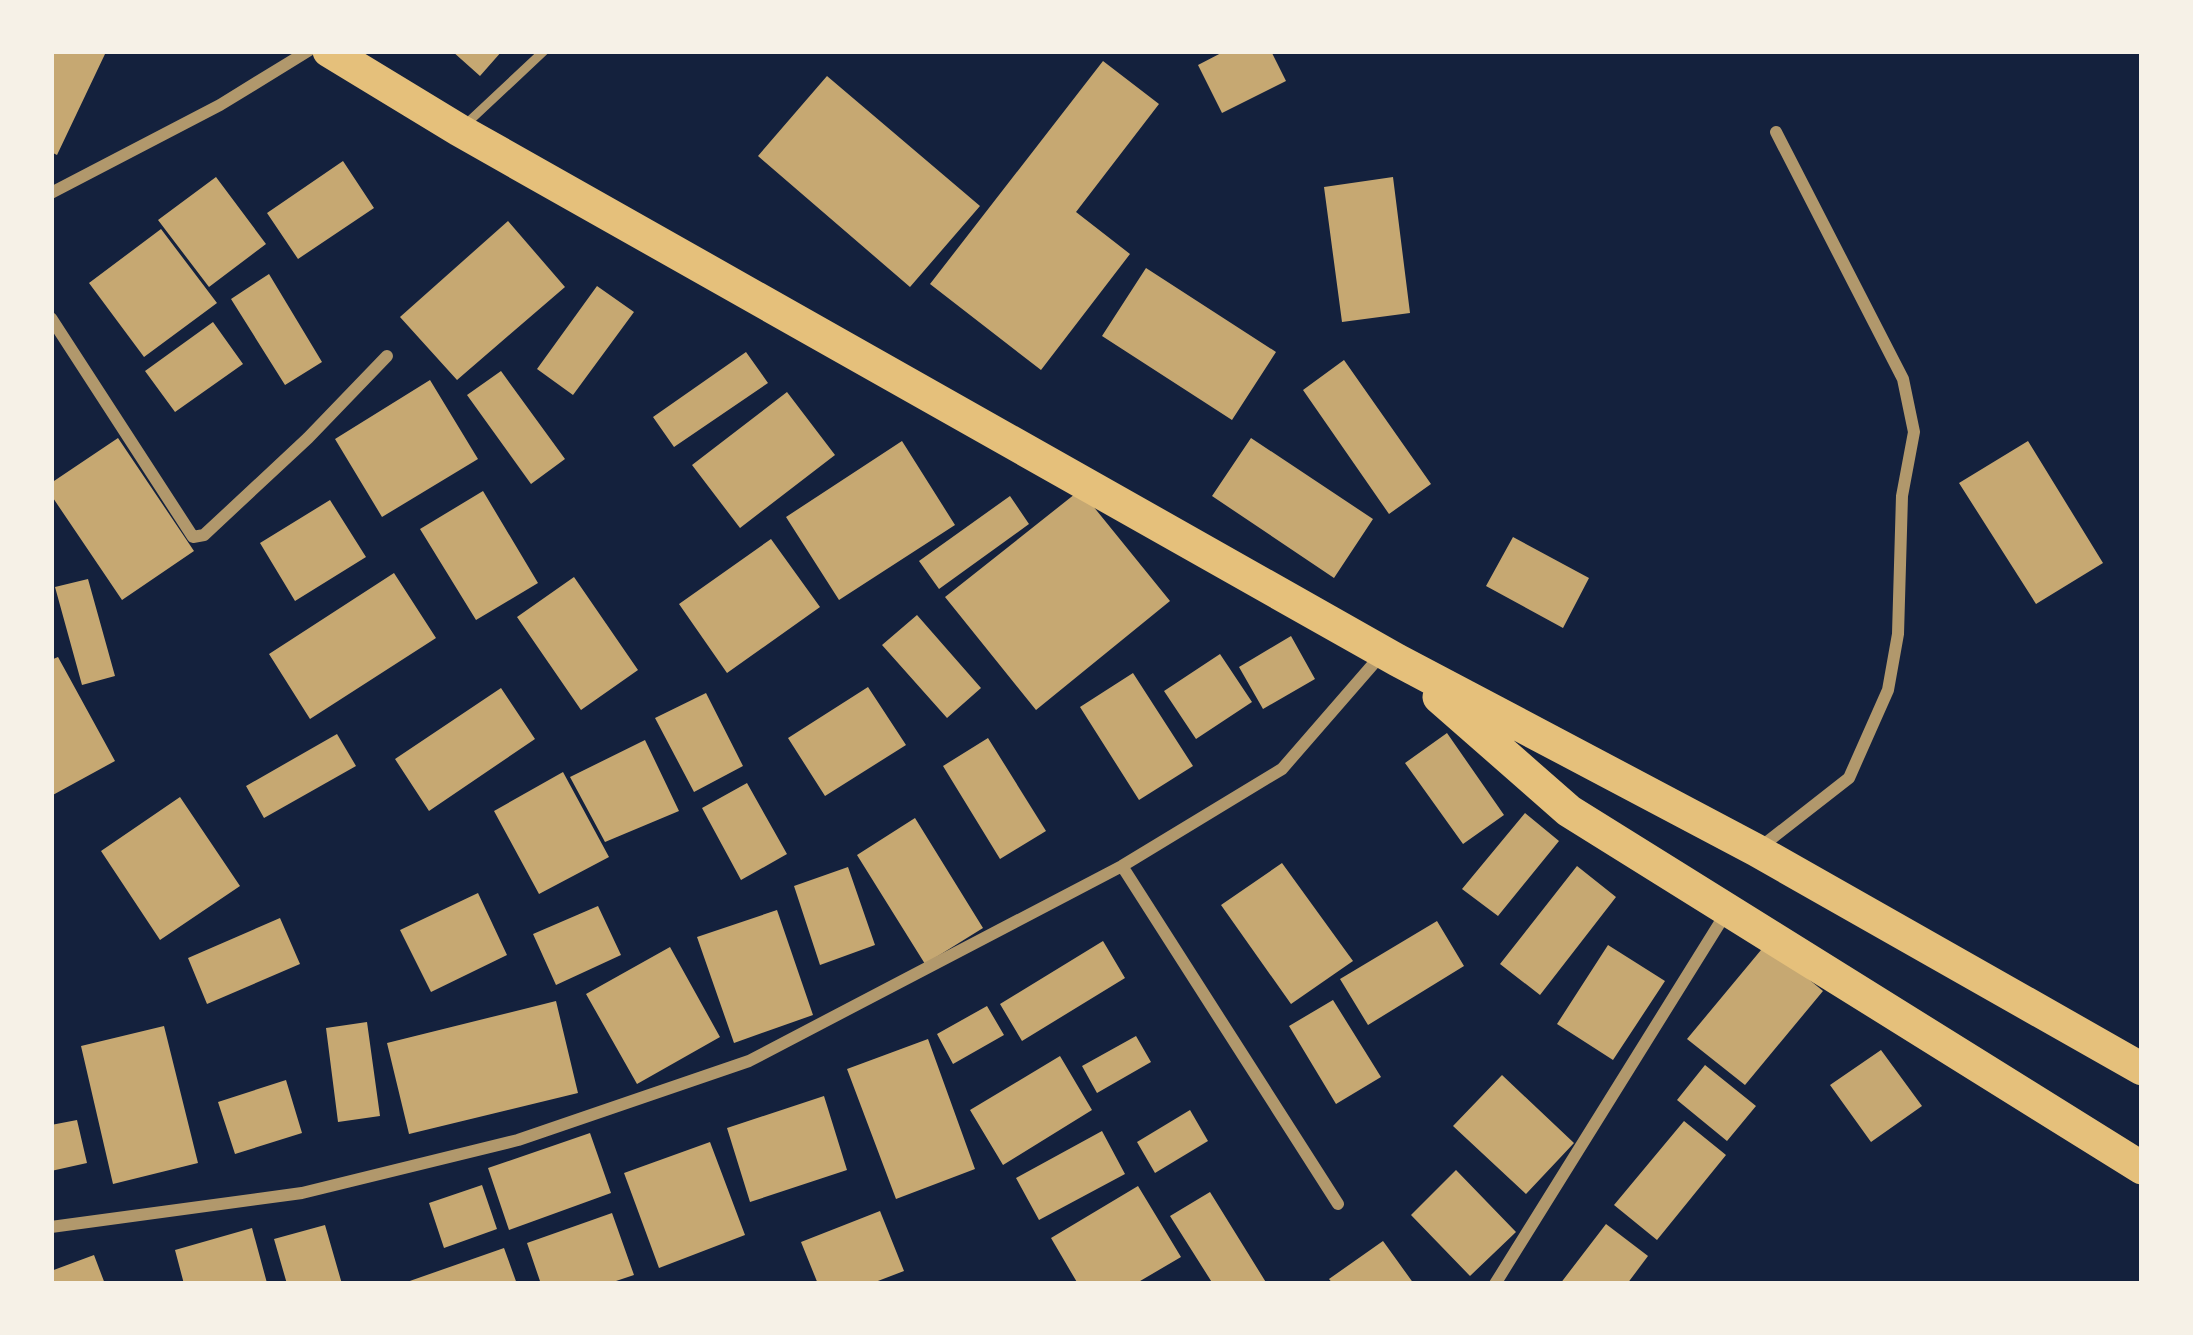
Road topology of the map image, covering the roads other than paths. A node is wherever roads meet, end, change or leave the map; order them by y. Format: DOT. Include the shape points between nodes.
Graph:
graph roads {
  1 [pos="308,51"];
  2 [pos="329,51"];
  3 [pos="544,51"];
  4 [pos="459,130"];
  5 [pos="1776,132"];
  6 [pos="51,193"];
  7 [pos="51,318"];
  8 [pos="387,356"];
  9 [pos="1390,657"];
  10 [pos="1756,850"];
  11 [pos="1122,866"];
  12 [pos="1728,910"];
  13 [pos="2142,1069"];
  14 [pos="2142,1168"];
  15 [pos="1338,1204"];
  16 [pos="51,1227"];
  17 [pos="1495,1284"];
  1 -- 6 [label="street"];
  2 -- 4 [label="highway"];
  3 -- 4 [label="lane"];
  4 -- 9 [label="highway"];
  5 -- 10 [label="street" via="1903,379 1914,432 1888,690 1849,778"];
  7 -- 8 [label="street" via="193,538"];
  9 -- 10 [label="highway"];
  9 -- 11 [label="street" via="1282,769"];
  9 -- 12 [label="highway" via="1569,811"];
  10 -- 13 [label="highway"];
  11 -- 15 [label="street"];
  11 -- 16 [label="street" via="749,1061 518,1140 302,1193"];
  12 -- 14 [label="highway"];
  12 -- 17 [label="street"];
}
